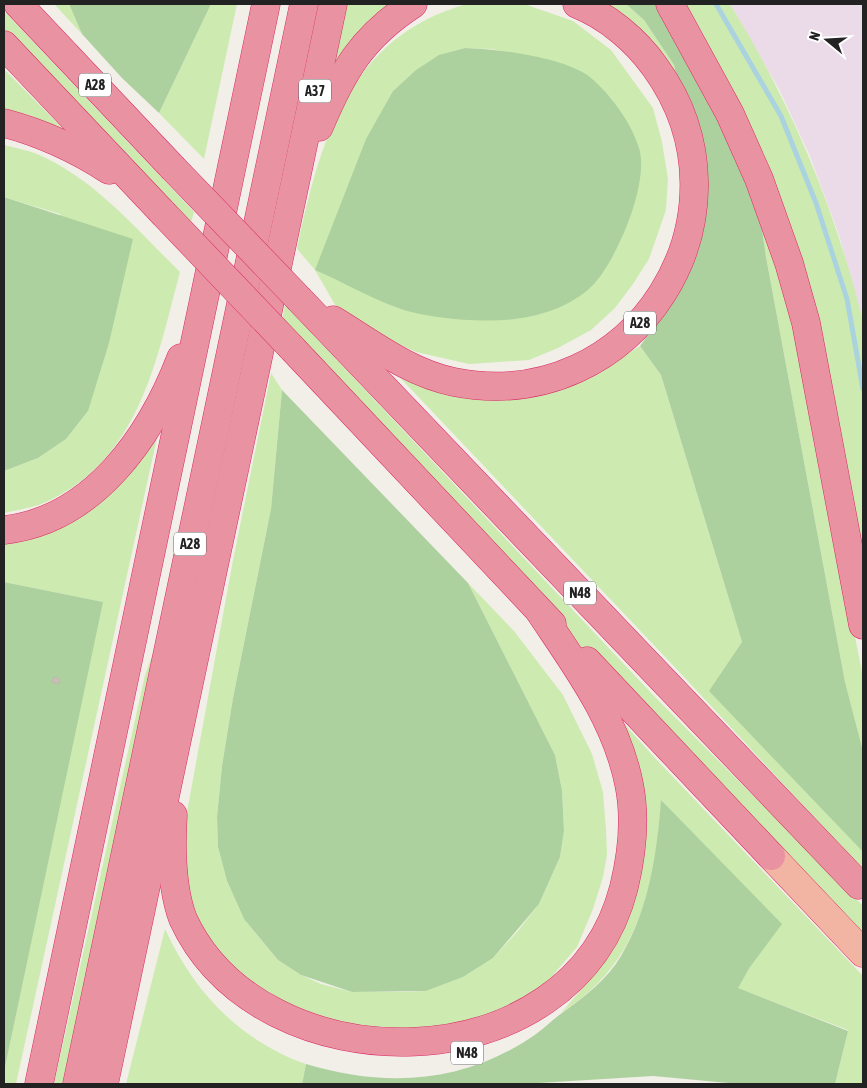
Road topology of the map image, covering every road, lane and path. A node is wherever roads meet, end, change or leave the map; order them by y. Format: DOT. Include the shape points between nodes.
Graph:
graph roads {
  1 [pos="18,4"];
  2 [pos="266,4"];
  3 [pos="304,4"];
  4 [pos="333,4"];
  5 [pos="413,4"];
  6 [pos="576,4"];
  7 [pos="670,4"];
  8 [pos="4,45"];
  9 [pos="4,122"];
  10 [pos="296,179"];
  11 [pos="141,190"];
  12 [pos="207,292"];
  13 [pos="300,300"];
  14 [pos="290,347"];
  15 [pos="4,530"];
  16 [pos="540,612"];
  17 [pos="863,625"];
  18 [pos="179,730"];
  19 [pos="861,888"];
  20 [pos="863,952"];
  21 [pos="38,1084"];
  22 [pos="77,1084"];
  23 [pos="104,1084"];
  1 -- 13 [label="highway, A28, bridge"];
  2 -- 12 [label="highway, A28"];
  3 -- 22 [label="highway, A28"];
  4 -- 10 [label="highway, A37"];
  5 -- 10 [label="highway, A28" via="375,32 349,64"];
  6 -- 13 [label="highway, A28" via="616,27 645,54 666,82 683,118 693,158 694,196 686,242 670,281 654,307 636,327 594,362 562,376 522,385 486,386 453,382 414,370"];
  7 -- 17 [label="highway" via="730,114 759,179 789,263 806,323"];
  8 -- 11 [label="highway, A28"];
  9 -- 11 [label="highway, A28" via="38,132 76,149"];
  10 -- 18 [label="highway, A28"];
  11 -- 14 [label="highway, A28, bridge"];
  12 -- 15 [label="highway, A28" via="173,378 135,448 112,474 76,502 45,519"];
  12 -- 21 [label="highway, A28"];
  13 -- 19 [label="highway, N48"];
  14 -- 16 [label="highway, N48"];
  16 -- 18 [label="highway, N48" via="600,706 618,745 627,777 632,833 630,861 620,906 605,941 579,980 542,1015 502,1039 462,1055 376,1064 330,1056 282,1036 248,1014 227,994 182,918 174,877 172,834"];
  16 -- 20 [label="highway, N48"];
  18 -- 23 [label="highway, A28"];
}
